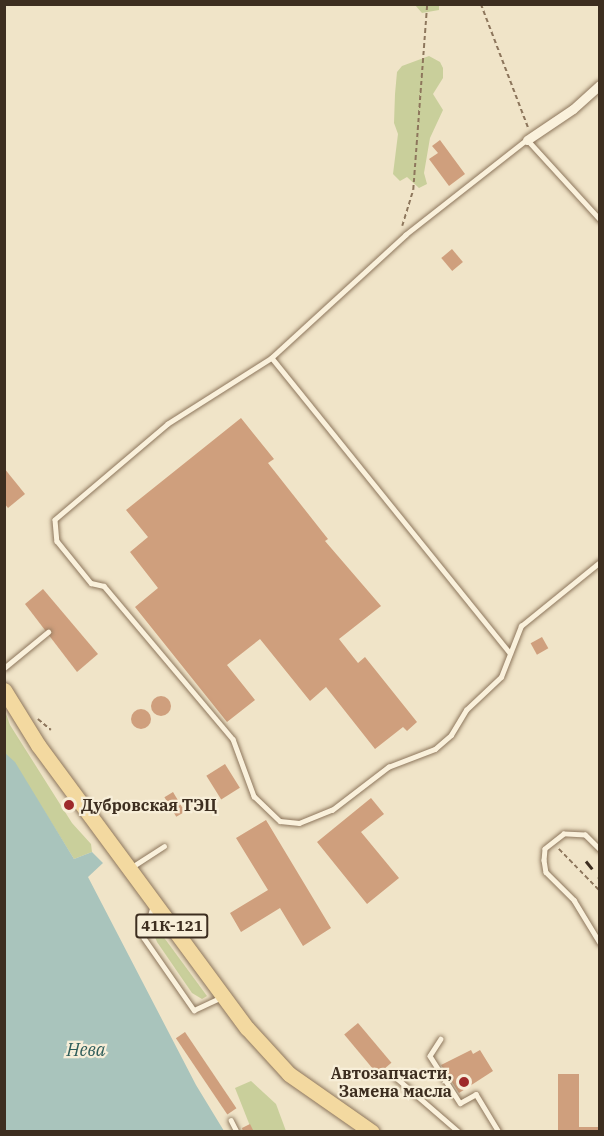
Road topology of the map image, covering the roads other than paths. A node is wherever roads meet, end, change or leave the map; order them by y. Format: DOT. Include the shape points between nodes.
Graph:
graph roads {
  1 [pos="600,85"];
  2 [pos="529,138"];
  3 [pos="600,220"];
  4 [pos="272,358"];
  5 [pos="600,562"];
  6 [pos="48,632"];
  7 [pos="510,653"];
  8 [pos="4,669"];
  9 [pos="4,690"];
  10 [pos="164,846"];
  11 [pos="600,850"];
  12 [pos="130,869"];
  13 [pos="154,902"];
  14 [pos="600,943"];
  15 [pos="224,997"];
  16 [pos="441,1039"];
  17 [pos="393,1075"];
  18 [pos="231,1119"];
  19 [pos="366,1129"];
  20 [pos="237,1131"];
  21 [pos="459,1131"];
  22 [pos="499,1131"];
  1 -- 2 [label="street" via="573,109"];
  2 -- 3 [label="lane"];
  2 -- 4 [label="lane" via="406,235"];
  4 -- 7 [label="lane"];
  4 -- 7 [label="lane" via="168,424 55,520 57,541 91,583 104,586 232,739 254,796 280,821 299,823 333,810 388,767 435,749 452,735 466,710 501,677"];
  5 -- 7 [label="lane" via="521,626"];
  6 -- 8 [label="lane"];
  9 -- 12 [label="main road, 41К-121" via="38,745"];
  10 -- 12 [label="lane"];
  11 -- 14 [label="lane" via="577,832 552,841 545,849 546,872 574,900"];
  12 -- 13 [label="main road, 41К-121"];
  13 -- 15 [label="main road, 41К-121"];
  13 -- 15 [label="lane" via="144,938 194,1010"];
  15 -- 19 [label="main road, 41К-121" via="290,1074"];
  16 -- 22 [label="lane" via="430,1056 460,1103 476,1094"];
  17 -- 21 [label="lane"];
  18 -- 20 [label="lane"];
}
